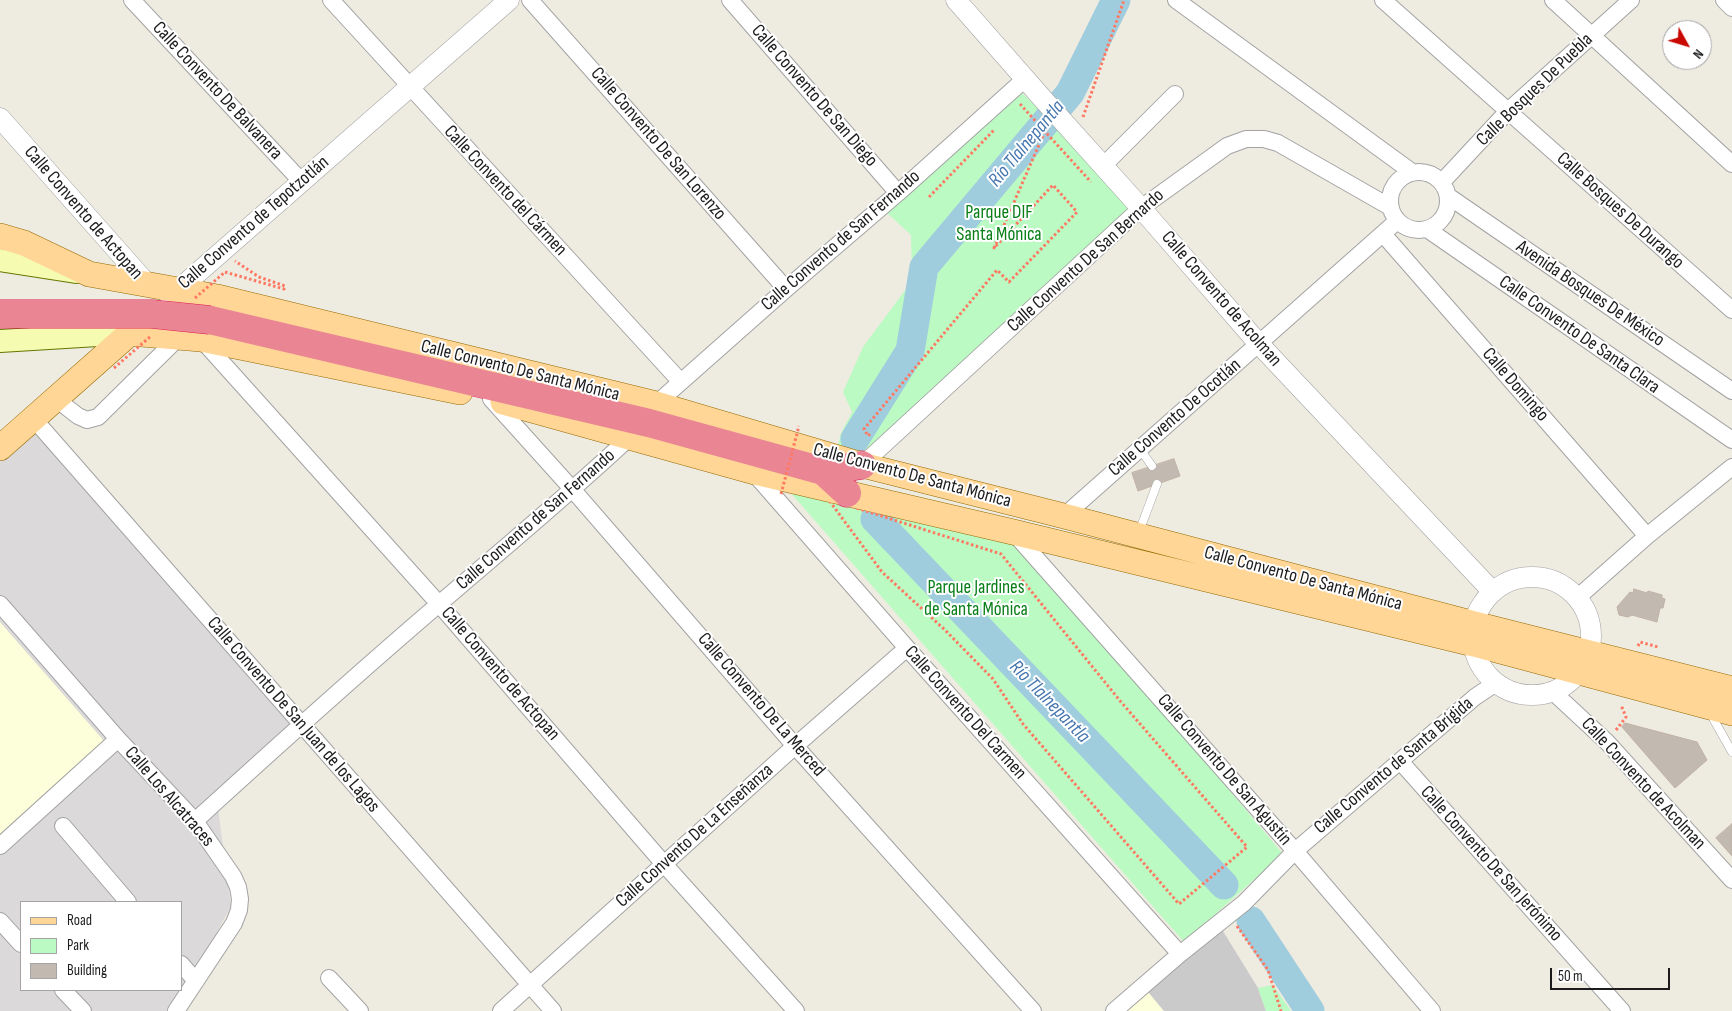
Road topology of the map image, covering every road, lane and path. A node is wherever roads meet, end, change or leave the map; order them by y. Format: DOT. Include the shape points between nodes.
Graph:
graph roads {
  1 [pos="132,0"];
  2 [pos="331,0"];
  3 [pos="509,0"];
  4 [pos="530,0"];
  5 [pos="730,0"];
  6 [pos="956,0"];
  7 [pos="1124,0"];
  8 [pos="1176,0"];
  9 [pos="1383,0"];
  10 [pos="1553,0"];
  11 [pos="1631,0"];
  12 [pos="1724,0"];
  13 [pos="1732,8"];
  14 [pos="1591,36"];
  15 [pos="1026,78"];
  16 [pos="409,88"];
  17 [pos="1175,94"];
  18 [pos="1013,111"];
  19 [pos="1508,111"];
  20 [pos="0,118"];
  21 [pos="1000,124"];
  22 [pos="1044,131"];
  23 [pos="1076,136"];
  24 [pos="1732,164"];
  25 [pos="1103,166"];
  26 [pos="1412,172"];
  27 [pos="302,182"];
  28 [pos="1097,188"];
  29 [pos="1445,189"];
  30 [pos="898,192"];
  31 [pos="929,197"];
  32 [pos="1141,208"];
  33 [pos="1393,214"];
  34 [pos="1426,229"];
  35 [pos="1383,234"];
  36 [pos="0,236"];
  37 [pos="0,260"];
  38 [pos="223,262"];
  39 [pos="89,274"];
  40 [pos="146,284"];
  41 [pos="786,289"];
  42 [pos="178,290"];
  43 [pos="1732,310"];
  44 [pos="0,314"];
  45 [pos="130,333"];
  46 [pos="190,338"];
  47 [pos="0,341"];
  48 [pos="1259,344"];
  49 [pos="680,382"];
  50 [pos="1732,391"];
  51 [pos="489,398"];
  52 [pos="56,399"];
  53 [pos="34,418"];
  54 [pos="645,421"];
  55 [pos="799,426"];
  56 [pos="875,429"];
  57 [pos="1732,440"];
  58 [pos="0,448"];
  59 [pos="1140,448"];
  60 [pos="862,465"];
  61 [pos="1152,466"];
  62 [pos="1732,467"];
  63 [pos="751,471"];
  64 [pos="823,471"];
  65 [pos="1157,484"];
  66 [pos="574,490"];
  67 [pos="847,493"];
  68 [pos="781,494"];
  69 [pos="1064,516"];
  70 [pos="1013,532"];
  71 [pos="1138,535"];
  72 [pos="1647,536"];
  73 [pos="1494,592"];
  74 [pos="1578,598"];
  75 [pos="0,604"];
  76 [pos="439,604"];
  77 [pos="1474,634"];
  78 [pos="907,648"];
  79 [pos="1583,662"];
  80 [pos="1496,683"];
  81 [pos="1732,688"];
  82 [pos="1552,691"];
  83 [pos="1621,705"];
  84 [pos="1707,706"];
  85 [pos="1732,713"];
  86 [pos="301,724"];
  87 [pos="118,739"];
  88 [pos="1607,742"];
  89 [pos="795,746"];
  90 [pos="1732,752"];
  91 [pos="1400,761"];
  92 [pos="195,821"];
  93 [pos="63,826"];
  94 [pos="0,846"];
  95 [pos="1247,847"];
  96 [pos="1295,851"];
  97 [pos="664,864"];
  98 [pos="1732,880"];
  99 [pos="127,901"];
  100 [pos="1236,909"];
  101 [pos="0,920"];
  102 [pos="20,943"];
  103 [pos="1180,954"];
  104 [pos="182,965"];
  105 [pos="329,978"];
  106 [pos="196,981"];
  107 [pos="529,984"];
  108 [pos="64,991"];
  109 [pos="83,1011"];
  110 [pos="176,1011"];
  111 [pos="360,1011"];
  112 [pos="501,1011"];
  113 [pos="553,1011"];
  114 [pos="796,1011"];
  115 [pos="1033,1011"];
  116 [pos="1114,1011"];
  117 [pos="1281,1011"];
  118 [pos="1432,1011"];
  119 [pos="1622,1011"];
  1 -- 27 [label="street, Calle Convento De Balvanera"];
  2 -- 16 [label="street, Calle Convento del Cármen"];
  3 -- 16 [label="street, Calle Convento de Tepotzotlán"];
  4 -- 41 [label="street, Calle Convento De San Lorenzo"];
  5 -- 30 [label="street, Calle Convento De San Diego"];
  6 -- 15 [label="street, Calle Convento de Acolman"];
  7 -- 23 [label="path"];
  8 -- 26 [label="street"];
  9 -- 19 [label="street, Calle Bosques De Durango"];
  10 -- 14 [label="street"];
  11 -- 14 [label="street, Calle Bosques De Puebla"];
  12 -- 13 [label="street"];
  14 -- 19 [label="street, Calle Bosques De Puebla"];
  14 -- 24 [label="street"];
  15 -- 23 [label="street, Calle Convento de Acolman"];
  15 -- 30 [label="street, Calle Convento de San Fernando"];
  16 -- 27 [label="street, Calle Convento de Tepotzotlán"];
  16 -- 49 [label="street, Calle Convento del Cármen"];
  17 -- 25 [label="street"];
  18 -- 22 [label="path" via="1020,104"];
  19 -- 29 [label="street, Calle Bosques De Puebla"];
  19 -- 43 [label="street, Calle Bosques De Durango"];
  20 -- 40 [label="street, Calle Convento de Actopan"];
  21 -- 31 [label="path"];
  22 -- 28 [label="path"];
  22 -- 56 [label="path" via="994,248 1053,185 1077,212 1009,282 997,270 864,429 868,436"];
  23 -- 25 [label="street, Calle Convento de Acolman"];
  25 -- 32 [label="street, Calle Convento de Acolman"];
  26 -- 29 [label="street" via="1434,175"];
  26 -- 33 [label="street" via="1394,185 1390,198"];
  27 -- 38 [label="street, Calle Convento de Tepotzotlán"];
  29 -- 34 [label="street" via="1448,206 1444,215 1438,223"];
  29 -- 50 [label="street, Avenida Bosques De México"];
  30 -- 41 [label="street, Calle Convento de San Fernando"];
  32 -- 33 [label="street, Calle Convento De San Bernardo" via="1227,146 1264,139 1278,143"];
  32 -- 48 [label="street, Calle Convento de Acolman"];
  32 -- 60 [label="street, Calle Convento De San Bernardo"];
  33 -- 34 [label="street" via="1411,229"];
  33 -- 35 [label="street, Calle Convento De Ocotlán"];
  34 -- 57 [label="street, Calle Convento De Santa Clara"];
  35 -- 48 [label="street, Calle Convento De Ocotlán"];
  35 -- 72 [label="street, Calle Domingo"];
  36 -- 39 [label="main road, Calle Convento De Santa Mónica" via="24,243"];
  37 -- 39 [label="main road, Calle Convento De Santa Mónica"];
  38 -- 38 [label="path" via="285,286 284,289"];
  38 -- 42 [label="street, Calle Convento de Tepotzotlán"];
  39 -- 40 [label="main road, Calle Convento De Santa Mónica"];
  40 -- 42 [label="main road, Calle Convento De Santa Mónica"];
  41 -- 49 [label="street, Calle Convento de San Fernando"];
  42 -- 45 [label="street, Calle Convento de Tepotzotlán"];
  42 -- 54 [label="main road, Calle Convento De Santa Mónica" via="226,299"];
  44 -- 54 [label="highway, bridge" via="152,314 210,320"];
  45 -- 46 [label="main road, Calle Convento De Santa Mónica"];
  45 -- 47 [label="main road"];
  45 -- 52 [label="main road, Calle Convento de Tepotzotlán"];
  46 -- 51 [label="main road, Calle Convento De Santa Mónica"];
  46 -- 52 [label="street" via="98,417 87,420"];
  46 -- 76 [label="street, Calle Convento de Actopan"];
  48 -- 59 [label="street, Calle Convento De Ocotlán"];
  48 -- 73 [label="street, Calle Convento de Acolman"];
  49 -- 54 [label="street, Calle Convento de San Fernando"];
  51 -- 54 [label="main road, Calle Convento De Santa Mónica"];
  51 -- 66 [label="street, Calle Convento De La Merced"];
  52 -- 53 [label="main road, Calle Convento de Tepotzotlán"];
  53 -- 58 [label="main road, Calle Convento de Tepotzotlán"];
  53 -- 86 [label="street, Calle Convento De San Juan de los Lagos"];
  54 -- 60 [label="main road, Calle Convento De Santa Mónica"];
  54 -- 63 [label="main road, Calle Convento De Santa Mónica"];
  54 -- 64 [label="highway"];
  54 -- 66 [label="street, Calle Convento de San Fernando"];
  55 -- 68 [label="path, bridge"];
  59 -- 61 [label="lane"];
  59 -- 69 [label="street, Calle Convento De Ocotlán"];
  60 -- 64 [label="highway"];
  60 -- 69 [label="main road, Calle Convento De Santa Mónica"];
  62 -- 72 [label="street"];
  63 -- 67 [label="main road, Calle Convento De Santa Mónica"];
  63 -- 78 [label="street, Calle Convento Del Carmen"];
  64 -- 67 [label="highway"];
  65 -- 71 [label="lane"];
  66 -- 76 [label="street, Calle Convento de San Fernando"];
  66 -- 89 [label="street, Calle Convento De La Merced"];
  67 -- 70 [label="main road, Calle Convento De Santa Mónica"];
  69 -- 71 [label="main road, Calle Convento De Santa Mónica"];
  70 -- 77 [label="main road, Calle Convento De Santa Mónica"];
  70 -- 96 [label="street, Calle Convento De San Agustín"];
  71 -- 77 [label="main road, Calle Convento De Santa Mónica"];
  72 -- 74 [label="street"];
  73 -- 74 [label="street" via="1516,579 1530,577 1556,582"];
  73 -- 77 [label="street" via="1485,601"];
  74 -- 79 [label="street" via="1590,623 1591,638"];
  75 -- 87 [label="street, Calle Los Alcatraces"];
  76 -- 86 [label="street, Calle Convento de San Fernando"];
  76 -- 97 [label="street, Calle Convento de Actopan"];
  77 -- 79 [label="main road, Calle Convento De Santa Mónica"];
  77 -- 80 [label="street" via="1482,668"];
  78 -- 89 [label="street, Calle Convento De La Enseñanza"];
  78 -- 103 [label="street, Calle Convento Del Carmen"];
  79 -- 81 [label="main road, Calle Convento De Santa Mónica"];
  79 -- 82 [label="street" via="1570,680"];
  79 -- 84 [label="main road, Calle Convento De Santa Mónica"];
  80 -- 82 [label="street" via="1521,694"];
  80 -- 91 [label="street, Calle Convento de Santa Brígida"];
  82 -- 88 [label="street, Calle Convento de Acolman"];
  83 -- 88 [label="path" via="1626,717"];
  84 -- 85 [label="main road, Calle Convento De Santa Mónica"];
  84 -- 90 [label="lane"];
  86 -- 92 [label="street, Calle Convento de San Fernando"];
  86 -- 107 [label="street, Calle Convento De San Juan de los Lagos"];
  87 -- 92 [label="street, Calle Los Alcatraces"];
  87 -- 94 [label="street"];
  88 -- 98 [label="street, Calle Convento de Acolman"];
  89 -- 97 [label="street, Calle Convento De La Enseñanza"];
  89 -- 115 [label="street, Calle Convento De La Merced"];
  91 -- 96 [label="street, Calle Convento de Santa Brígida"];
  91 -- 119 [label="street, Calle Convento De San Jerónimo"];
  92 -- 106 [label="street, Calle Los Alcatraces" via="233,876 240,899 234,923"];
  93 -- 99 [label="street"];
  95 -- 95 [label="path" via="1121,702 1001,554 828,499 882,572 946,630 993,679 1023,724 1180,904"];
  96 -- 100 [label="street, Calle Convento de Santa Brígida"];
  96 -- 118 [label="street, Calle Convento De San Agustín"];
  97 -- 107 [label="street, Calle Convento De La Enseñanza"];
  97 -- 114 [label="street, Calle Convento de Actopan"];
  100 -- 103 [label="street, Calle Convento de Santa Brígida"];
  100 -- 117 [label="path" via="1268,970"];
  101 -- 102 [label="street"];
  103 -- 116 [label="street, Calle Convento de Santa Brígida"];
  104 -- 106 [label="street"];
  105 -- 111 [label="street"];
  106 -- 110 [label="street, Calle Los Alcatraces"];
  107 -- 112 [label="street, Calle Convento De La Enseñanza"];
  107 -- 113 [label="street, Calle Convento De San Juan de los Lagos"];
  108 -- 109 [label="street"];
}
